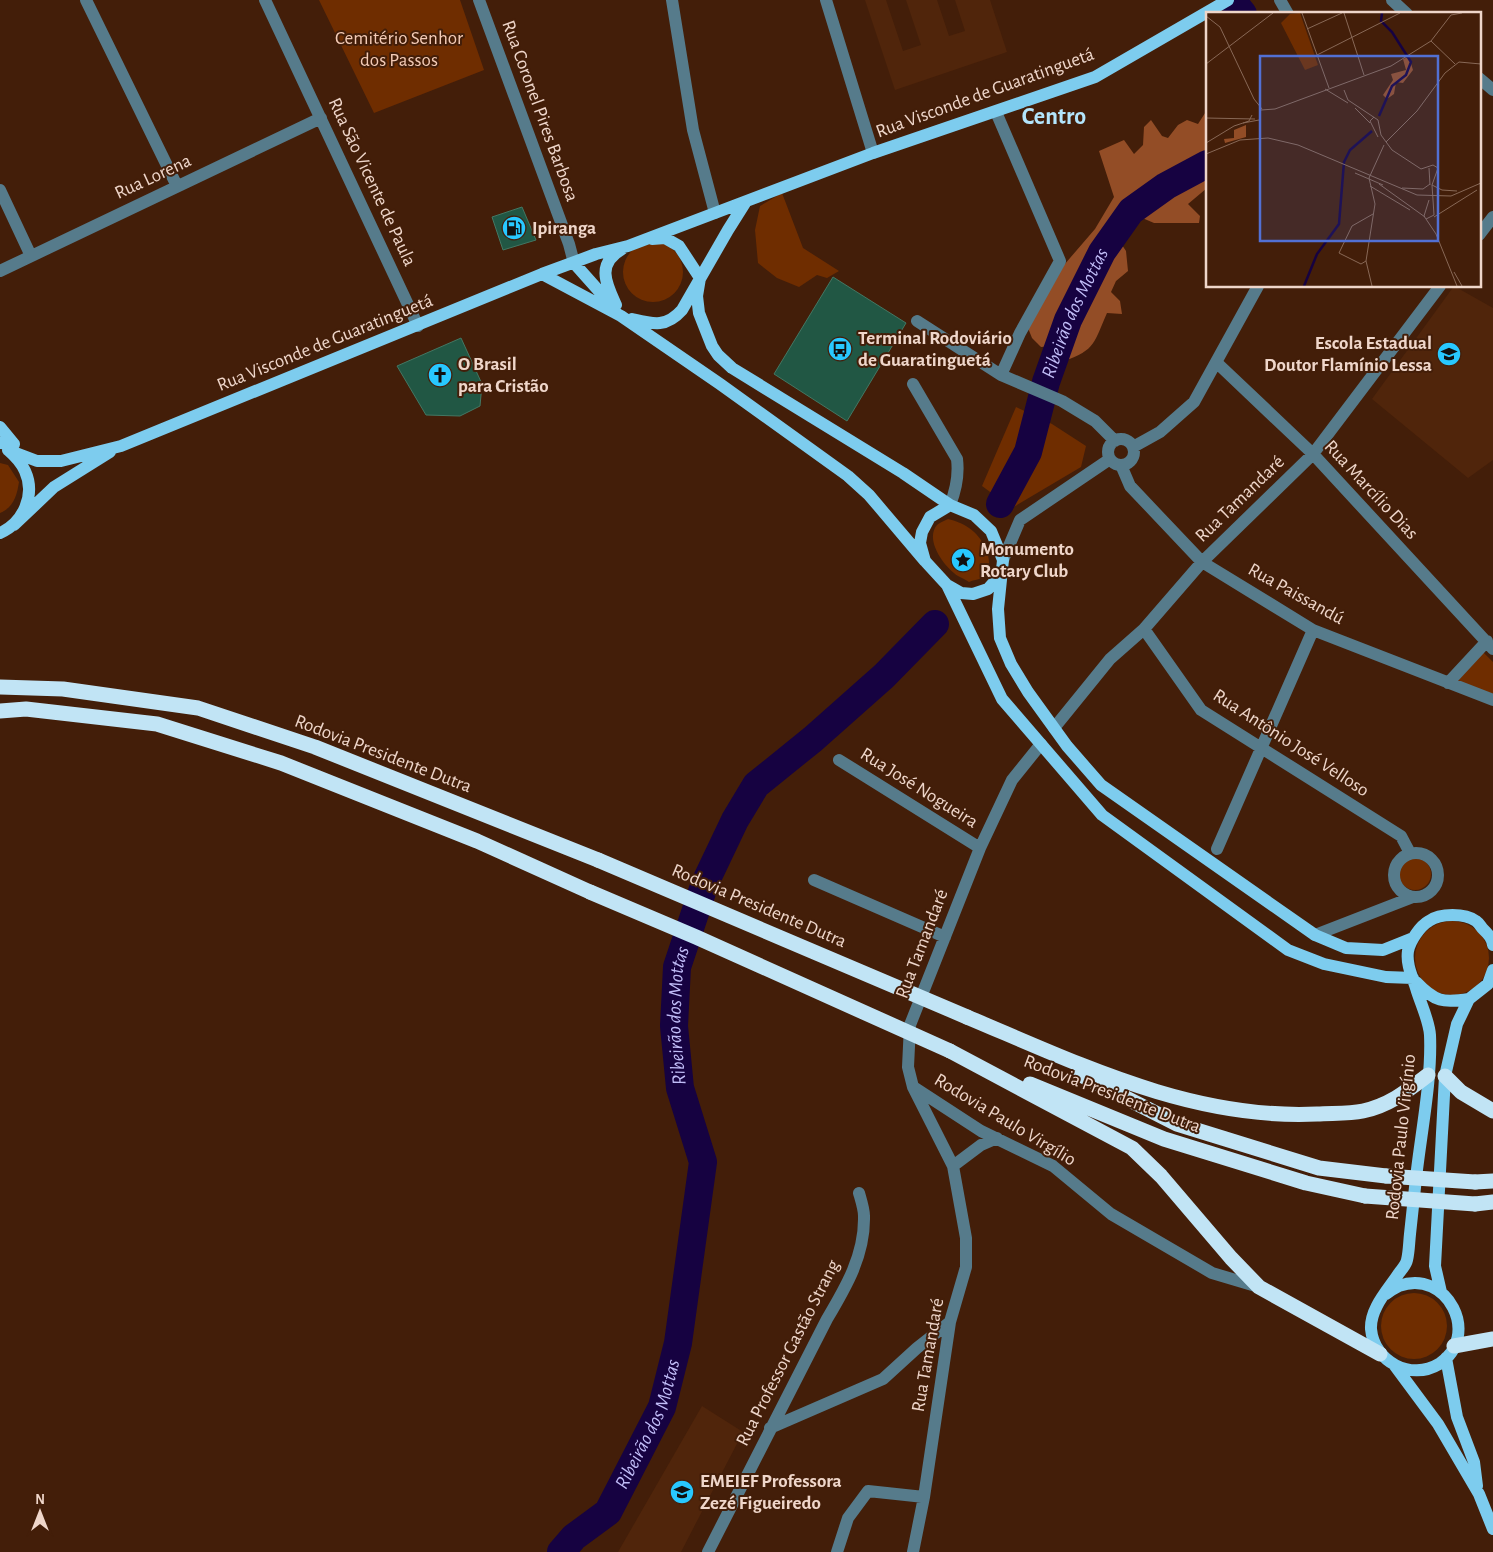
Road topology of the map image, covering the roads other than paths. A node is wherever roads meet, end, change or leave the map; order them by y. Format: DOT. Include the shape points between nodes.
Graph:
graph roads {
  1 [pos="86,0"];
  2 [pos="265,0"];
  3 [pos="479,0"];
  4 [pos="672,0"];
  5 [pos="826,0"];
  6 [pos="1228,0"];
  7 [pos="1280,0"];
  8 [pos="1392,0"];
  9 [pos="1206,12"];
  10 [pos="1207,12"];
  11 [pos="1287,12"];
  12 [pos="1405,12"];
  13 [pos="1480,79"];
  14 [pos="1493,90"];
  15 [pos="996,112"];
  16 [pos="321,118"];
  17 [pos="873,153"];
  18 [pos="177,186"];
  19 [pos="0,190"];
  20 [pos="745,203"];
  21 [pos="715,213"];
  22 [pos="1493,217"];
  23 [pos="1480,234"];
  24 [pos="646,239"];
  25 [pos="628,246"];
  26 [pos="31,256"];
  27 [pos="574,263"];
  28 [pos="0,271"];
  29 [pos="542,274"];
  30 [pos="700,278"];
  31 [pos="1257,288"];
  32 [pos="1438,288"];
  33 [pos="621,316"];
  34 [pos="917,321"];
  35 [pos="418,326"];
  36 [pos="1216,362"];
  37 [pos="1001,375"];
  38 [pos="913,384"];
  39 [pos="0,427"];
  40 [pos="1115,440"];
  41 [pos="7,446"];
  42 [pos="121,446"];
  43 [pos="1133,447"];
  44 [pos="1313,454"];
  45 [pos="1116,462"];
  46 [pos="950,505"];
  47 [pos="14,525"];
  48 [pos="0,533"];
  49 [pos="1003,560"];
  50 [pos="925,561"];
  51 [pos="1202,562"];
  52 [pos="1002,573"];
  53 [pos="947,585"];
  54 [pos="1144,629"];
  55 [pos="1313,630"];
  56 [pos="1490,645"];
  57 [pos="1448,683"];
  58 [pos="0,687"];
  59 [pos="1493,700"];
  60 [pos="0,711"];
  61 [pos="1054,728"];
  62 [pos="1041,744"];
  63 [pos="1261,748"];
  64 [pos="839,760"];
  65 [pos="980,848"];
  66 [pos="1217,849"];
  67 [pos="1410,853"];
  68 [pos="814,880"];
  69 [pos="1413,897"];
  70 [pos="1315,934"];
  71 [pos="945,937"];
  72 [pos="1413,938"];
  73 [pos="1493,945"];
  74 [pos="1493,970"];
  75 [pos="1413,979"];
  76 [pos="1469,999"];
  77 [pos="967,1017"];
  78 [pos="950,1051"];
  79 [pos="1428,1075"];
  80 [pos="1445,1076"];
  81 [pos="913,1087"];
  82 [pos="1493,1111"];
  83 [pos="997,1138"];
  84 [pos="954,1166"];
  85 [pos="1493,1181"];
  86 [pos="859,1193"];
  87 [pos="1493,1202"];
  88 [pos="1259,1288"];
  89 [pos="1441,1292"];
  90 [pos="1386,1294"];
  91 [pos="950,1322"];
  92 [pos="1493,1339"];
  93 [pos="1450,1352"];
  94 [pos="1380,1354"];
  95 [pos="1395,1366"];
  96 [pos="770,1428"];
  97 [pos="1478,1494"];
  98 [pos="924,1497"];
  99 [pos="1493,1529"];
  100 [pos="708,1552"];
  101 [pos="837,1552"];
  102 [pos="913,1552"];
  1 -- 18 [label="street"];
  2 -- 16 [label="street, Rua São Vicente de Paula"];
  3 -- 27 [label="street, Rua Coronel Pires Barbosa"];
  4 -- 21 [label="street" via="694,130"];
  5 -- 17 [label="street"];
  6 -- 10 [label="main road, Rua Visconde de Guaratinguetá"];
  7 -- 11 [label="street"];
  8 -- 12 [label="street"];
  9 -- 15 [label="main road, Rua Visconde de Guaratinguetá" via="1095,77"];
  13 -- 14 [label="street"];
  15 -- 17 [label="main road, Rua Visconde de Guaratinguetá"];
  15 -- 37 [label="street" via="1060,261"];
  16 -- 18 [label="street, Rua Lorena"];
  16 -- 35 [label="street, Rua São Vicente de Paula"];
  17 -- 20 [label="main road, Rua Visconde de Guaratinguetá"];
  18 -- 26 [label="street, Rua Lorena"];
  19 -- 26 [label="street"];
  20 -- 21 [label="main road, Rua Visconde de Guaratinguetá"];
  20 -- 30 [label="main road"];
  21 -- 24 [label="main road, Rua Visconde de Guaratinguetá"];
  22 -- 23 [label="street"];
  24 -- 25 [label="main road, Rua Visconde de Guaratinguetá"];
  24 -- 30 [label="main road" via="665,238 679,246"];
  25 -- 27 [label="main road, Rua Visconde de Guaratinguetá"];
  25 -- 33 [label="main road" via="614,254 605,267 605,281"];
  26 -- 28 [label="street, Rua Lorena"];
  27 -- 29 [label="main road, Rua Visconde de Guaratinguetá"];
  27 -- 33 [label="main road"];
  29 -- 33 [label="main road"];
  29 -- 35 [label="main road, Rua Visconde de Guaratinguetá"];
  30 -- 33 [label="main road" via="674,319 650,324"];
  30 -- 46 [label="main road" via="699,313 712,346 732,368"];
  31 -- 36 [label="street"];
  32 -- 44 [label="street, Rua Tamandaré"];
  33 -- 50 [label="main road" via="848,476 869,495"];
  34 -- 37 [label="street"];
  35 -- 42 [label="main road, Rua Visconde de Guaratinguetá"];
  36 -- 43 [label="street" via="1194,402 1160,432"];
  36 -- 44 [label="street, Rua Marcílio Dias"];
  37 -- 40 [label="street" via="1062,401 1095,421"];
  38 -- 46 [label="street" via="957,460 955,492"];
  39 -- 41 [label="main road"];
  40 -- 43 [label="street" via="1127,440"];
  40 -- 45 [label="street" via="1108,451"];
  41 -- 42 [label="main road, Rua Visconde de Guaratinguetá" via="37,461 61,461"];
  41 -- 47 [label="main road" via="26,472 29,486 23,514"];
  42 -- 47 [label="main road, Rua Visconde de Guaratinguetá" via="54,487"];
  43 -- 45 [label="street" via="1132,459 1126,464"];
  44 -- 51 [label="street, Rua Tamandaré"];
  44 -- 56 [label="street, Rua Marcílio Dias"];
  45 -- 49 [label="street" via="1020,520"];
  45 -- 51 [label="street, Rua Paissandú" via="1130,486"];
  46 -- 49 [label="main road" via="974,515 991,531"];
  46 -- 50 [label="main road" via="930,517 922,532 920,543"];
  47 -- 48 [label="main road, Rua Visconde de Guaratinguetá"];
  49 -- 52 [label="main road"];
  50 -- 53 [label="main road"];
  51 -- 54 [label="street, Rua Tamandaré"];
  51 -- 55 [label="street, Rua Paissandú"];
  52 -- 53 [label="main road" via="988,589 973,594 961,593"];
  52 -- 61 [label="main road" via="998,609 1000,638 1020,678"];
  53 -- 62 [label="main road" via="1002,699"];
  54 -- 61 [label="street, Rua Tamandaré" via="1110,659"];
  54 -- 63 [label="street, Rua Antônio José Velloso" via="1201,710"];
  55 -- 57 [label="street, Rua Paissandú"];
  55 -- 63 [label="street"];
  56 -- 57 [label="street"];
  57 -- 59 [label="street, Rua Paissandú"];
  58 -- 77 [label="highway, Rodovia Presidente Dutra, bridge" via="63,689 198,708 315,747 598,860"];
  60 -- 78 [label="highway, Rodovia Presidente Dutra, bridge" via="26,709 158,724 281,762 477,841"];
  61 -- 70 [label="main road" via="1101,785"];
  62 -- 65 [label="street, Rua Tamandaré" via="1012,780"];
  62 -- 75 [label="main road" via="1102,815 1288,950 1324,964 1386,977"];
  63 -- 66 [label="street"];
  63 -- 67 [label="street, Rua Antônio José Velloso" via="1401,836"];
  64 -- 65 [label="street, Rua José Nogueira"];
  65 -- 71 [label="street, Rua Tamandaré"];
  67 -- 69 [label="street" via="1399,859 1393,870 1394,882 1401,892"];
  67 -- 69 [label="street" via="1429,857 1438,874 1431,891"];
  68 -- 71 [label="street"];
  69 -- 70 [label="street"];
  70 -- 72 [label="main road" via="1346,948 1383,950"];
  71 -- 81 [label="street, Rua Tamandaré" via="910,1025 908,1067"];
  72 -- 73 [label="main road" via="1429,920 1452,914 1475,920 1492,938"];
  72 -- 75 [label="main road, Rodovia Paulo Virgínio" via="1408,952 1408,966"];
  74 -- 76 [label="main road, Rodovia Paulo Virgínio" via="1488,984"];
  75 -- 76 [label="main road" via="1428,995 1448,1002"];
  75 -- 79 [label="main road, Rodovia Paulo Virgínio" via="1430,1033"];
  76 -- 80 [label="main road, Rodovia Paulo Virgínio" via="1457,1024"];
  77 -- 79 [label="highway" via="1100,1073 1179,1099 1231,1109 1292,1115 1362,1111 1398,1098"];
  77 -- 85 [label="highway, Rodovia Presidente Dutra, bridge" via="1177,1124 1319,1168 1386,1176"];
  78 -- 87 [label="highway, Rodovia Presidente Dutra, bridge" via="1164,1139 1306,1183 1365,1196 1474,1204"];
  78 -- 88 [label="highway" via="1132,1148 1161,1176"];
  79 -- 90 [label="main road, Rodovia Paulo Virgínio" via="1407,1262"];
  80 -- 82 [label="highway" via="1462,1092"];
  80 -- 89 [label="main road, Rodovia Paulo Virgínio" via="1435,1266"];
  81 -- 83 [label="street, Rodovia Paulo Virgílio"];
  81 -- 84 [label="street, Rua Tamandaré"];
  83 -- 84 [label="street" via="981,1145"];
  83 -- 88 [label="street, Rodovia Paulo Virgílio" via="1053,1166 1111,1214 1212,1273"];
  84 -- 91 [label="street, Rua Tamandaré" via="966,1238 966,1267"];
  86 -- 96 [label="street, Rua Professor Gastão Strang" via="864,1215 861,1248 849,1282 826,1319"];
  88 -- 94 [label="highway"];
  89 -- 90 [label="main road" via="1428,1285 1413,1283 1399,1286"];
  89 -- 93 [label="main road, Rodovia Paulo Virgínio" via="1452,1303 1458,1317 1459,1333"];
  90 -- 94 [label="main road, Rodovia Paulo Virgínio" via="1372,1316 1371,1329"];
  91 -- 96 [label="street" via="884,1379"];
  91 -- 98 [label="street, Rua Tamandaré"];
  92 -- 93 [label="highway"];
  93 -- 95 [label="main road" via="1429,1368 1418,1370"];
  93 -- 97 [label="main road, Rodovia Paulo Virgínio" via="1457,1417 1474,1462"];
  94 -- 95 [label="main road, Rodovia Paulo Virgínio"];
  95 -- 97 [label="main road, Rodovia Paulo Virgínio" via="1438,1424"];
  96 -- 100 [label="street, Rua Professor Gastão Strang"];
  97 -- 99 [label="main road, Rodovia Paulo Virgínio"];
  98 -- 101 [label="street" via="868,1491 848,1518"];
  98 -- 102 [label="street, Rua Tamandaré"];
}
